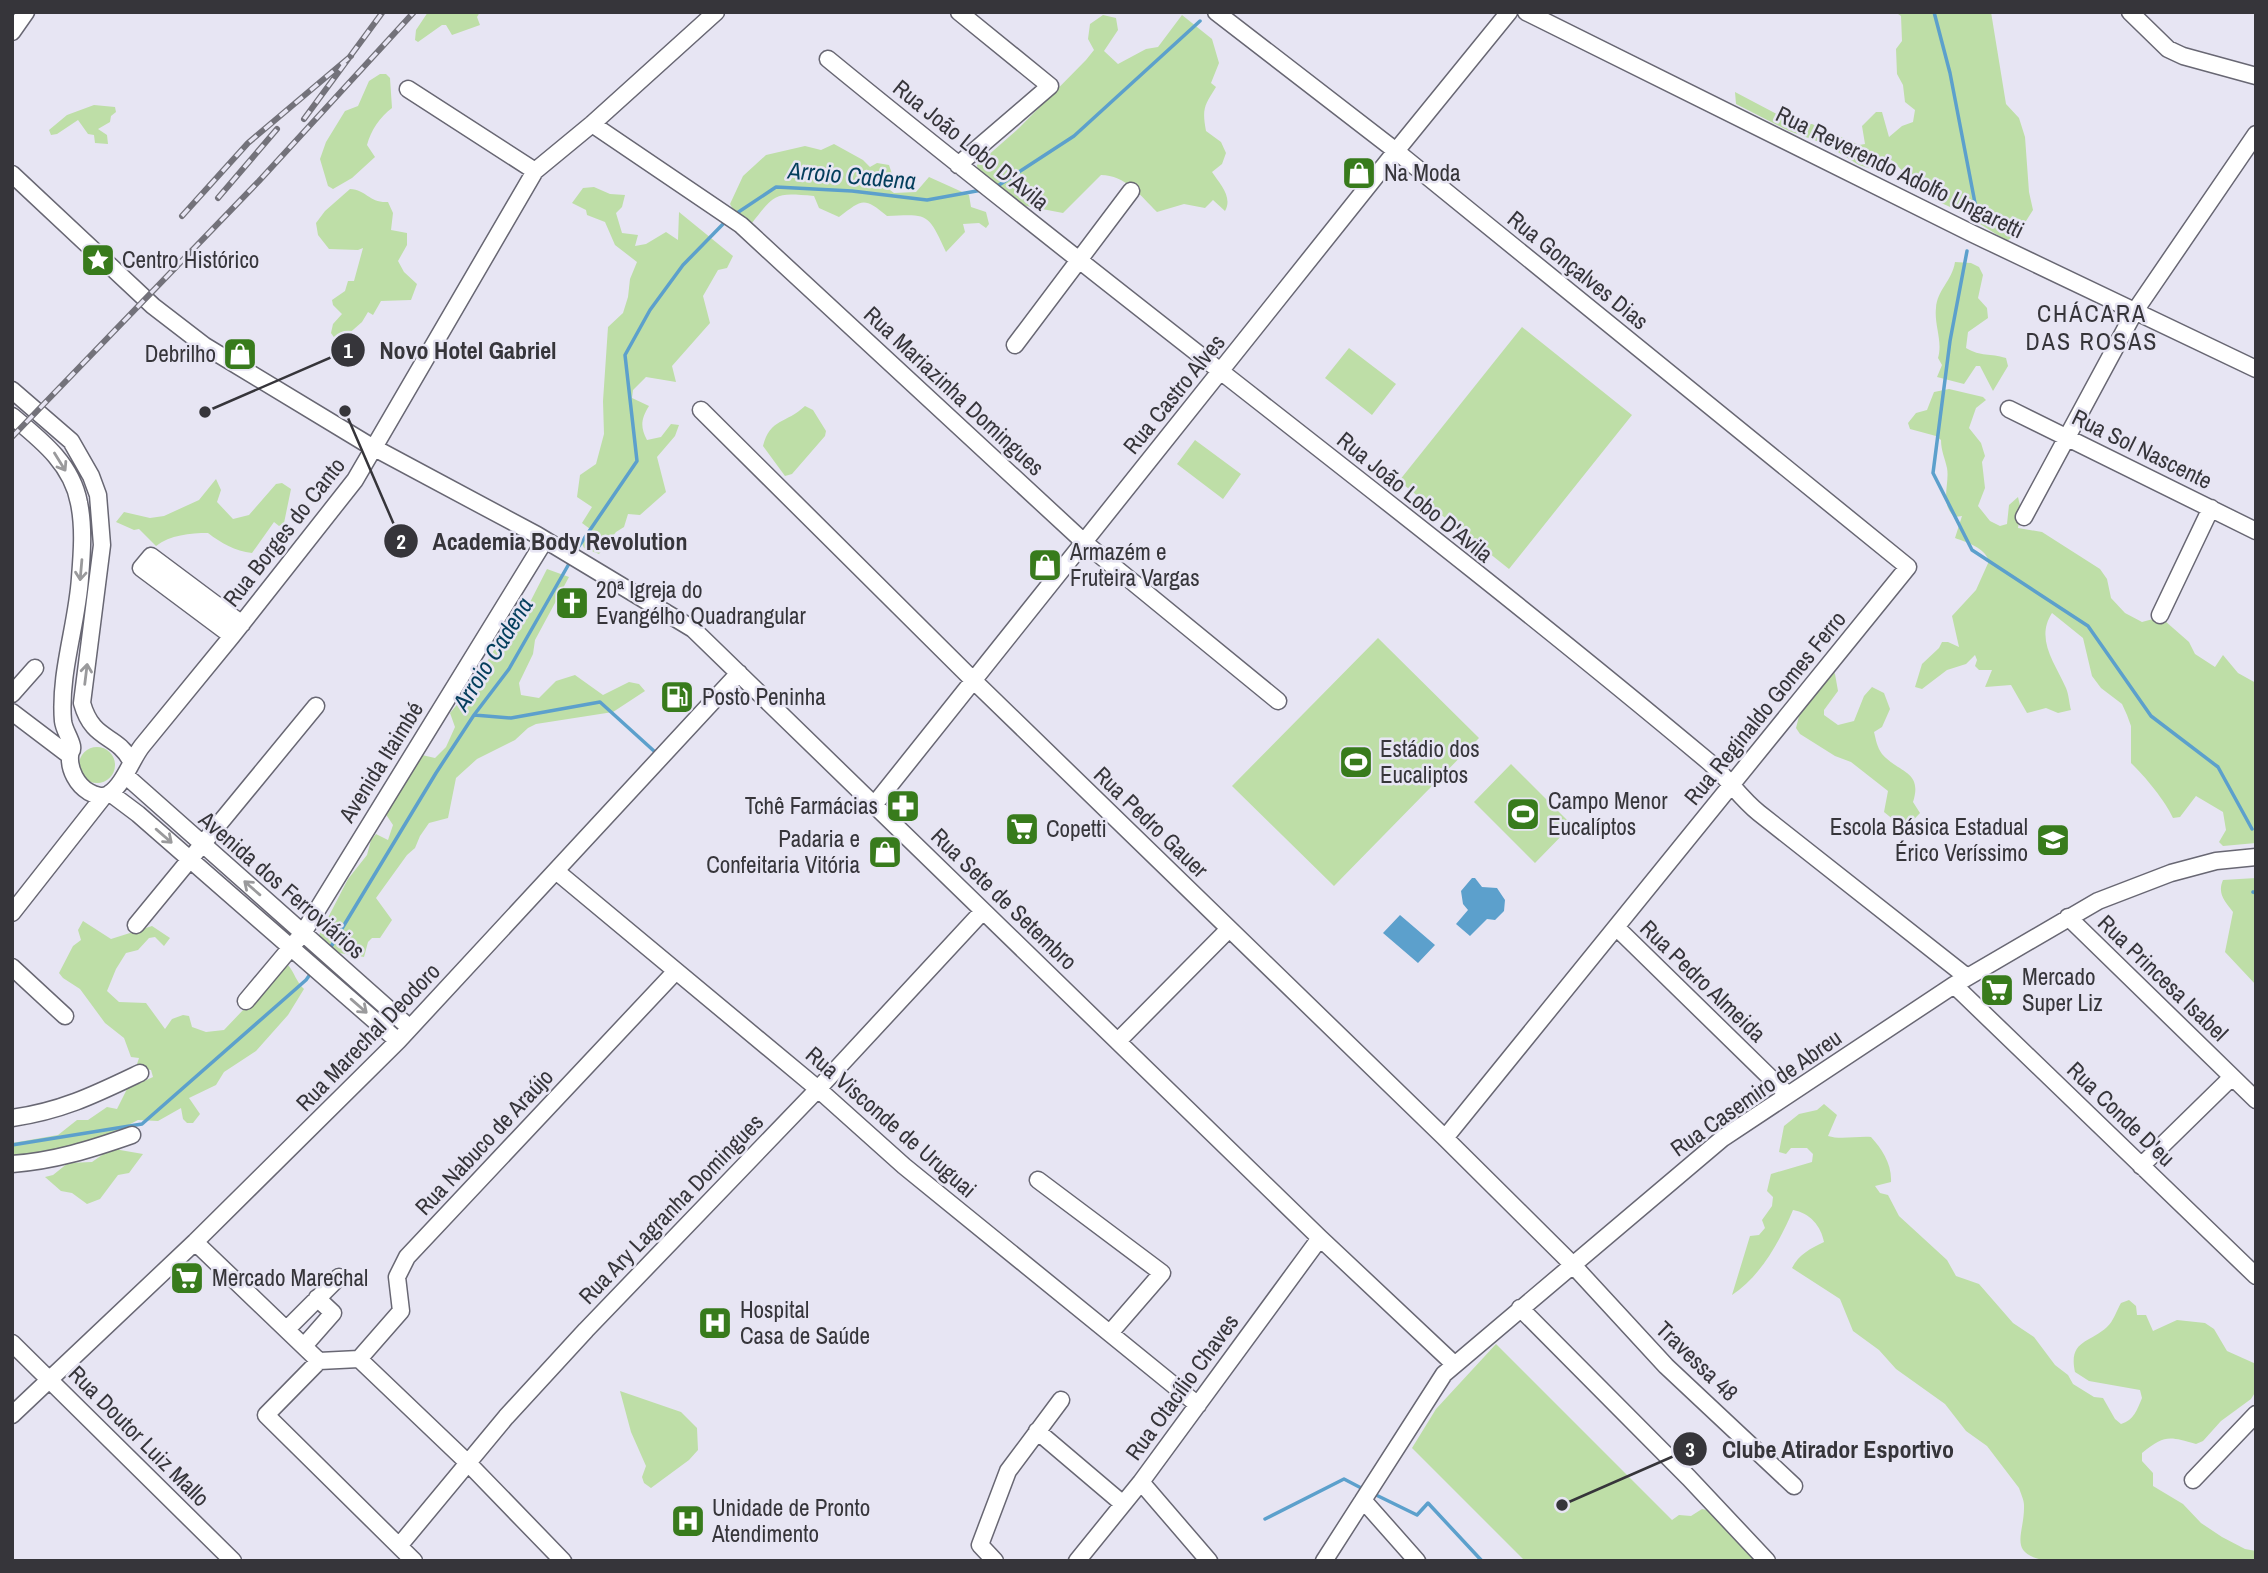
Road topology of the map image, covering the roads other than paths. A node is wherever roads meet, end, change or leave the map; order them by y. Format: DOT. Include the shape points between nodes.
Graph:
graph roads {
  1 [pos="26,12"];
  2 [pos="716,12"];
  3 [pos="959,12"];
  4 [pos="1216,12"];
  5 [pos="1509,12"];
  6 [pos="1526,12"];
  7 [pos="2130,12"];
  8 [pos="12,32"];
  9 [pos="828,59"];
  10 [pos="2256,76"];
  11 [pos="408,89"];
  12 [pos="592,124"];
  13 [pos="2256,134"];
  14 [pos="1396,151"];
  15 [pos="958,165"];
  16 [pos="536,171"];
  17 [pos="12,174"];
  18 [pos="1131,191"];
  19 [pos="1080,260"];
  20 [pos="2135,311"];
  21 [pos="1015,345"];
  22 [pos="2256,369"];
  23 [pos="1222,371"];
  24 [pos="12,390"];
  25 [pos="2009,409"];
  26 [pos="701,410"];
  27 [pos="12,416"];
  28 [pos="2066,438"];
  29 [pos="375,448"];
  30 [pos="2211,508"];
  31 [pos="2024,517"];
  32 [pos="2256,531"];
  33 [pos="545,540"];
  34 [pos="1085,543"];
  35 [pos="1908,567"];
  36 [pos="2160,615"];
  37 [pos="237,630"];
  38 [pos="35,668"];
  39 [pos="739,673"];
  40 [pos="974,681"];
  41 [pos="12,694"];
  42 [pos="1278,701"];
  43 [pos="316,706"];
  44 [pos="14,717"];
  45 [pos="101,736"];
  46 [pos="72,752"];
  47 [pos="128,768"];
  48 [pos="1731,786"];
  49 [pos="107,795"];
  50 [pos="874,805"];
  51 [pos="202,844"];
  52 [pos="2256,857"];
  53 [pos="190,859"];
  54 [pos="556,871"];
  55 [pos="984,911"];
  56 [pos="12,913"];
  57 [pos="2068,918"];
  58 [pos="136,925"];
  59 [pos="1616,928"];
  60 [pos="1229,929"];
  61 [pos="309,938"];
  62 [pos="296,952"];
  63 [pos="12,967"];
  64 [pos="676,971"];
  65 [pos="1960,981"];
  66 [pos="246,1001"];
  67 [pos="65,1016"];
  68 [pos="410,1028"];
  69 [pos="398,1041"];
  70 [pos="1118,1041"];
  71 [pos="140,1073"];
  72 [pos="2232,1077"];
  73 [pos="818,1089"];
  74 [pos="1788,1096"];
  75 [pos="2256,1100"];
  76 [pos="12,1118"];
  77 [pos="132,1135"];
  78 [pos="1446,1138"];
  79 [pos="12,1164"];
  80 [pos="2141,1166"];
  81 [pos="1038,1180"];
  82 [pos="1320,1238"];
  83 [pos="195,1242"];
  84 [pos="1572,1265"];
  85 [pos="2256,1276"];
  86 [pos="339,1277"];
  87 [pos="317,1298"];
  88 [pos="1520,1308"];
  89 [pos="287,1329"];
  90 [pos="1110,1333"];
  91 [pos="12,1343"];
  92 [pos="304,1346"];
  93 [pos="359,1359"];
  94 [pos="319,1361"];
  95 [pos="1454,1364"];
  96 [pos="49,1379"];
  97 [pos="1061,1400"];
  98 [pos="1198,1405"];
  99 [pos="2256,1414"];
  100 [pos="12,1415"];
  101 [pos="1037,1431"];
  102 [pos="468,1463"];
  103 [pos="2193,1480"];
  104 [pos="1141,1482"];
  105 [pos="1794,1486"];
  106 [pos="1363,1500"];
  107 [pos="1123,1504"];
  108 [pos="399,1546"];
  109 [pos="233,1561"];
  110 [pos="414,1561"];
  111 [pos="563,1561"];
  112 [pos="995,1561"];
  113 [pos="1077,1561"];
  114 [pos="1209,1561"];
  115 [pos="1324,1561"];
  116 [pos="1417,1561"];
  117 [pos="1767,1561"];
  1 -- 8 [label="street"];
  2 -- 12 [label="street, Rua Borges do Canto"];
  3 -- 15 [label="street" via="1050,86"];
  4 -- 14 [label="street, Rua Gonçalves Dias"];
  5 -- 14 [label="street, Rua Castro Alves"];
  6 -- 20 [label="street, Rua Reverendo Adolfo Ungaretti"];
  7 -- 10 [label="street" via="2168,49"];
  9 -- 15 [label="street, Rua João Lobo D'Avila"];
  11 -- 16 [label="street"];
  12 -- 16 [label="street, Rua Borges do Canto"];
  12 -- 34 [label="street, Rua Mariazinha Domingues" via="741,225"];
  13 -- 20 [label="street"];
  14 -- 23 [label="street, Rua Castro Alves"];
  14 -- 35 [label="street, Rua Gonçalves Dias"];
  15 -- 19 [label="street, Rua João Lobo D'Avila"];
  16 -- 29 [label="street, Rua Borges do Canto"];
  17 -- 29 [label="street, Rua Sete de Setembro" via="153,306 205,346"];
  18 -- 19 [label="street"];
  19 -- 21 [label="street"];
  19 -- 23 [label="street, Rua João Lobo D'Avila"];
  20 -- 22 [label="street, Rua Reverendo Adolfo Ungaretti"];
  20 -- 28 [label="street"];
  23 -- 34 [label="street, Rua Castro Alves"];
  23 -- 48 [label="street, Rua João Lobo D'Avila" via="1712,765"];
  45 -- 24 [label="street, Avenida dos Ferroviários, one-way" via="86,719 82,703 102,545 98,495 71,441"];
  25 -- 28 [label="street, Rua Sol Nascente"];
  26 -- 40 [label="street, Rua Pedro Gauer"];
  27 -- 46 [label="street, Avenida dos Ferroviários, one-way" via="54,452 79,502 82,557 62,696 63,724"];
  28 -- 30 [label="street, Rua Sol Nascente"];
  28 -- 31 [label="street"];
  29 -- 33 [label="street, Rua Sete de Setembro"];
  29 -- 37 [label="street, Rua Borges do Canto"];
  30 -- 32 [label="street, Rua Sol Nascente"];
  30 -- 36 [label="street"];
  33 -- 39 [label="street, Rua Sete de Setembro" via="693,629"];
  33 -- 61 [label="street, Avenida Itaimbé"];
  34 -- 40 [label="street, Rua Castro Alves"];
  34 -- 42 [label="street, Rua Mariazinha Domingues"];
  35 -- 48 [label="street, Rua Reginaldo Gomes Ferro"];
  37 -- 37 [label="street" via="141,568 151,556"];
  37 -- 47 [label="street, Rua Borges do Canto"];
  38 -- 41 [label="street"];
  39 -- 50 [label="street, Rua Sete de Setembro"];
  39 -- 54 [label="street, Rua Marechal Deodoro"];
  40 -- 50 [label="street, Rua Castro Alves"];
  40 -- 60 [label="street, Rua Pedro Gauer"];
  43 -- 51 [label="street"];
  44 -- 46 [label="street"];
  45 -- 46 [label="street" via="86,739"];
  45 -- 47 [label="street, Avenida dos Ferroviários" via="126,752"];
  46 -- 49 [label="street, Avenida dos Ferroviários" via="72,772 81,786 91,794"];
  47 -- 49 [label="street"];
  47 -- 51 [label="street, Avenida dos Ferroviários"];
  48 -- 59 [label="street, Rua Reginaldo Gomes Ferro"];
  48 -- 65 [label="street, Rua João Lobo D'Avila"];
  49 -- 53 [label="street, Avenida dos Ferroviários, one-way" via="138,814"];
  49 -- 56 [label="street"];
  50 -- 55 [label="street, Rua Sete de Setembro"];
  51 -- 53 [label="street"];
  61 -- 51 [label="street, Avenida dos Ferroviários, one-way"];
  52 -- 57 [label="street, Rua Casemiro de Abreu" via="2171,873 2098,901"];
  53 -- 58 [label="street"];
  53 -- 62 [label="street, Avenida dos Ferroviários"];
  54 -- 64 [label="street, Rua Visconde de Uruguai"];
  54 -- 68 [label="street, Rua Marechal Deodoro"];
  55 -- 70 [label="street, Rua Sete de Setembro"];
  55 -- 73 [label="street, Rua Ary Lagranha Domingues"];
  57 -- 65 [label="street, Rua Casemiro de Abreu"];
  57 -- 72 [label="street, Rua Princesa Isabel"];
  59 -- 74 [label="street, Rua Pedro Almeida"];
  59 -- 78 [label="street, Rua Reginaldo Gomes Ferro"];
  60 -- 70 [label="street"];
  60 -- 78 [label="street, Rua Pedro Gauer"];
  61 -- 62 [label="street, Avenida Itaimbé"];
  61 -- 68 [label="street, Avenida dos Ferroviários"];
  62 -- 66 [label="street, Avenida Itaimbé"];
  62 -- 69 [label="street, Avenida dos Ferroviários, one-way"];
  63 -- 67 [label="street"];
  64 -- 73 [label="street, Rua Visconde de Uruguai"];
  64 -- 93 [label="street, Rua Nabuco de Araújo" via="407,1257 397,1277 401,1311"];
  65 -- 74 [label="street, Rua Casemiro de Abreu"];
  65 -- 80 [label="street, Rua Conde D'eu"];
  68 -- 69 [label="street, Rua Marechal Deodoro"];
  69 -- 83 [label="street, Rua Marechal Deodoro"];
  70 -- 82 [label="street, Rua Sete de Setembro"];
  71 -- 76 [label="street" via="81,1102"];
  72 -- 75 [label="street, Rua Princesa Isabel"];
  72 -- 80 [label="street"];
  73 -- 90 [label="street, Rua Visconde de Uruguai" via="904,1166"];
  73 -- 102 [label="street, Rua Ary Lagranha Domingues" via="586,1330"];
  74 -- 84 [label="street, Rua Casemiro de Abreu" via="1723,1138"];
  77 -- 79 [label="street" via="91,1150"];
  78 -- 84 [label="street, Rua Pedro Gauer"];
  80 -- 85 [label="street, Rua Conde D'eu"];
  81 -- 90 [label="street" via="1162,1273"];
  82 -- 95 [label="street, Rua Sete de Setembro"];
  82 -- 98 [label="street, Rua Otacílio Chaves"];
  83 -- 89 [label="street"];
  83 -- 96 [label="street, Rua Marechal Deodoro"];
  84 -- 88 [label="street, Rua Casemiro de Abreu"];
  84 -- 105 [label="street, Travessa 48" via="1666,1366"];
  86 -- 87 [label="street"];
  87 -- 89 [label="street"];
  87 -- 92 [label="street" via="333,1313"];
  88 -- 95 [label="street, Rua Casemiro de Abreu"];
  88 -- 117 [label="street"];
  89 -- 92 [label="street"];
  90 -- 98 [label="street, Rua Visconde de Uruguai"];
  91 -- 96 [label="street, Rua Doutor Luiz Mallo"];
  92 -- 94 [label="street"];
  93 -- 94 [label="street"];
  93 -- 102 [label="street"];
  94 -- 108 [label="street" via="266,1415"];
  95 -- 106 [label="street, Rua Casemiro de Abreu"];
  96 -- 100 [label="street, Rua Marechal Deodoro"];
  96 -- 109 [label="street, Rua Doutor Luiz Mallo"];
  97 -- 101 [label="street"];
  98 -- 104 [label="street, Rua Otacílio Chaves"];
  99 -- 103 [label="street"];
  101 -- 107 [label="street"];
  101 -- 112 [label="street" via="1008,1471 980,1545"];
  102 -- 108 [label="street, Rua Ary Lagranha Domingues"];
  102 -- 111 [label="street"];
  104 -- 107 [label="street, Rua Otacílio Chaves"];
  104 -- 114 [label="street"];
  106 -- 115 [label="street, Rua Casemiro de Abreu"];
  106 -- 116 [label="street"];
  107 -- 113 [label="street, Rua Otacílio Chaves"];
  108 -- 110 [label="street"];
}
